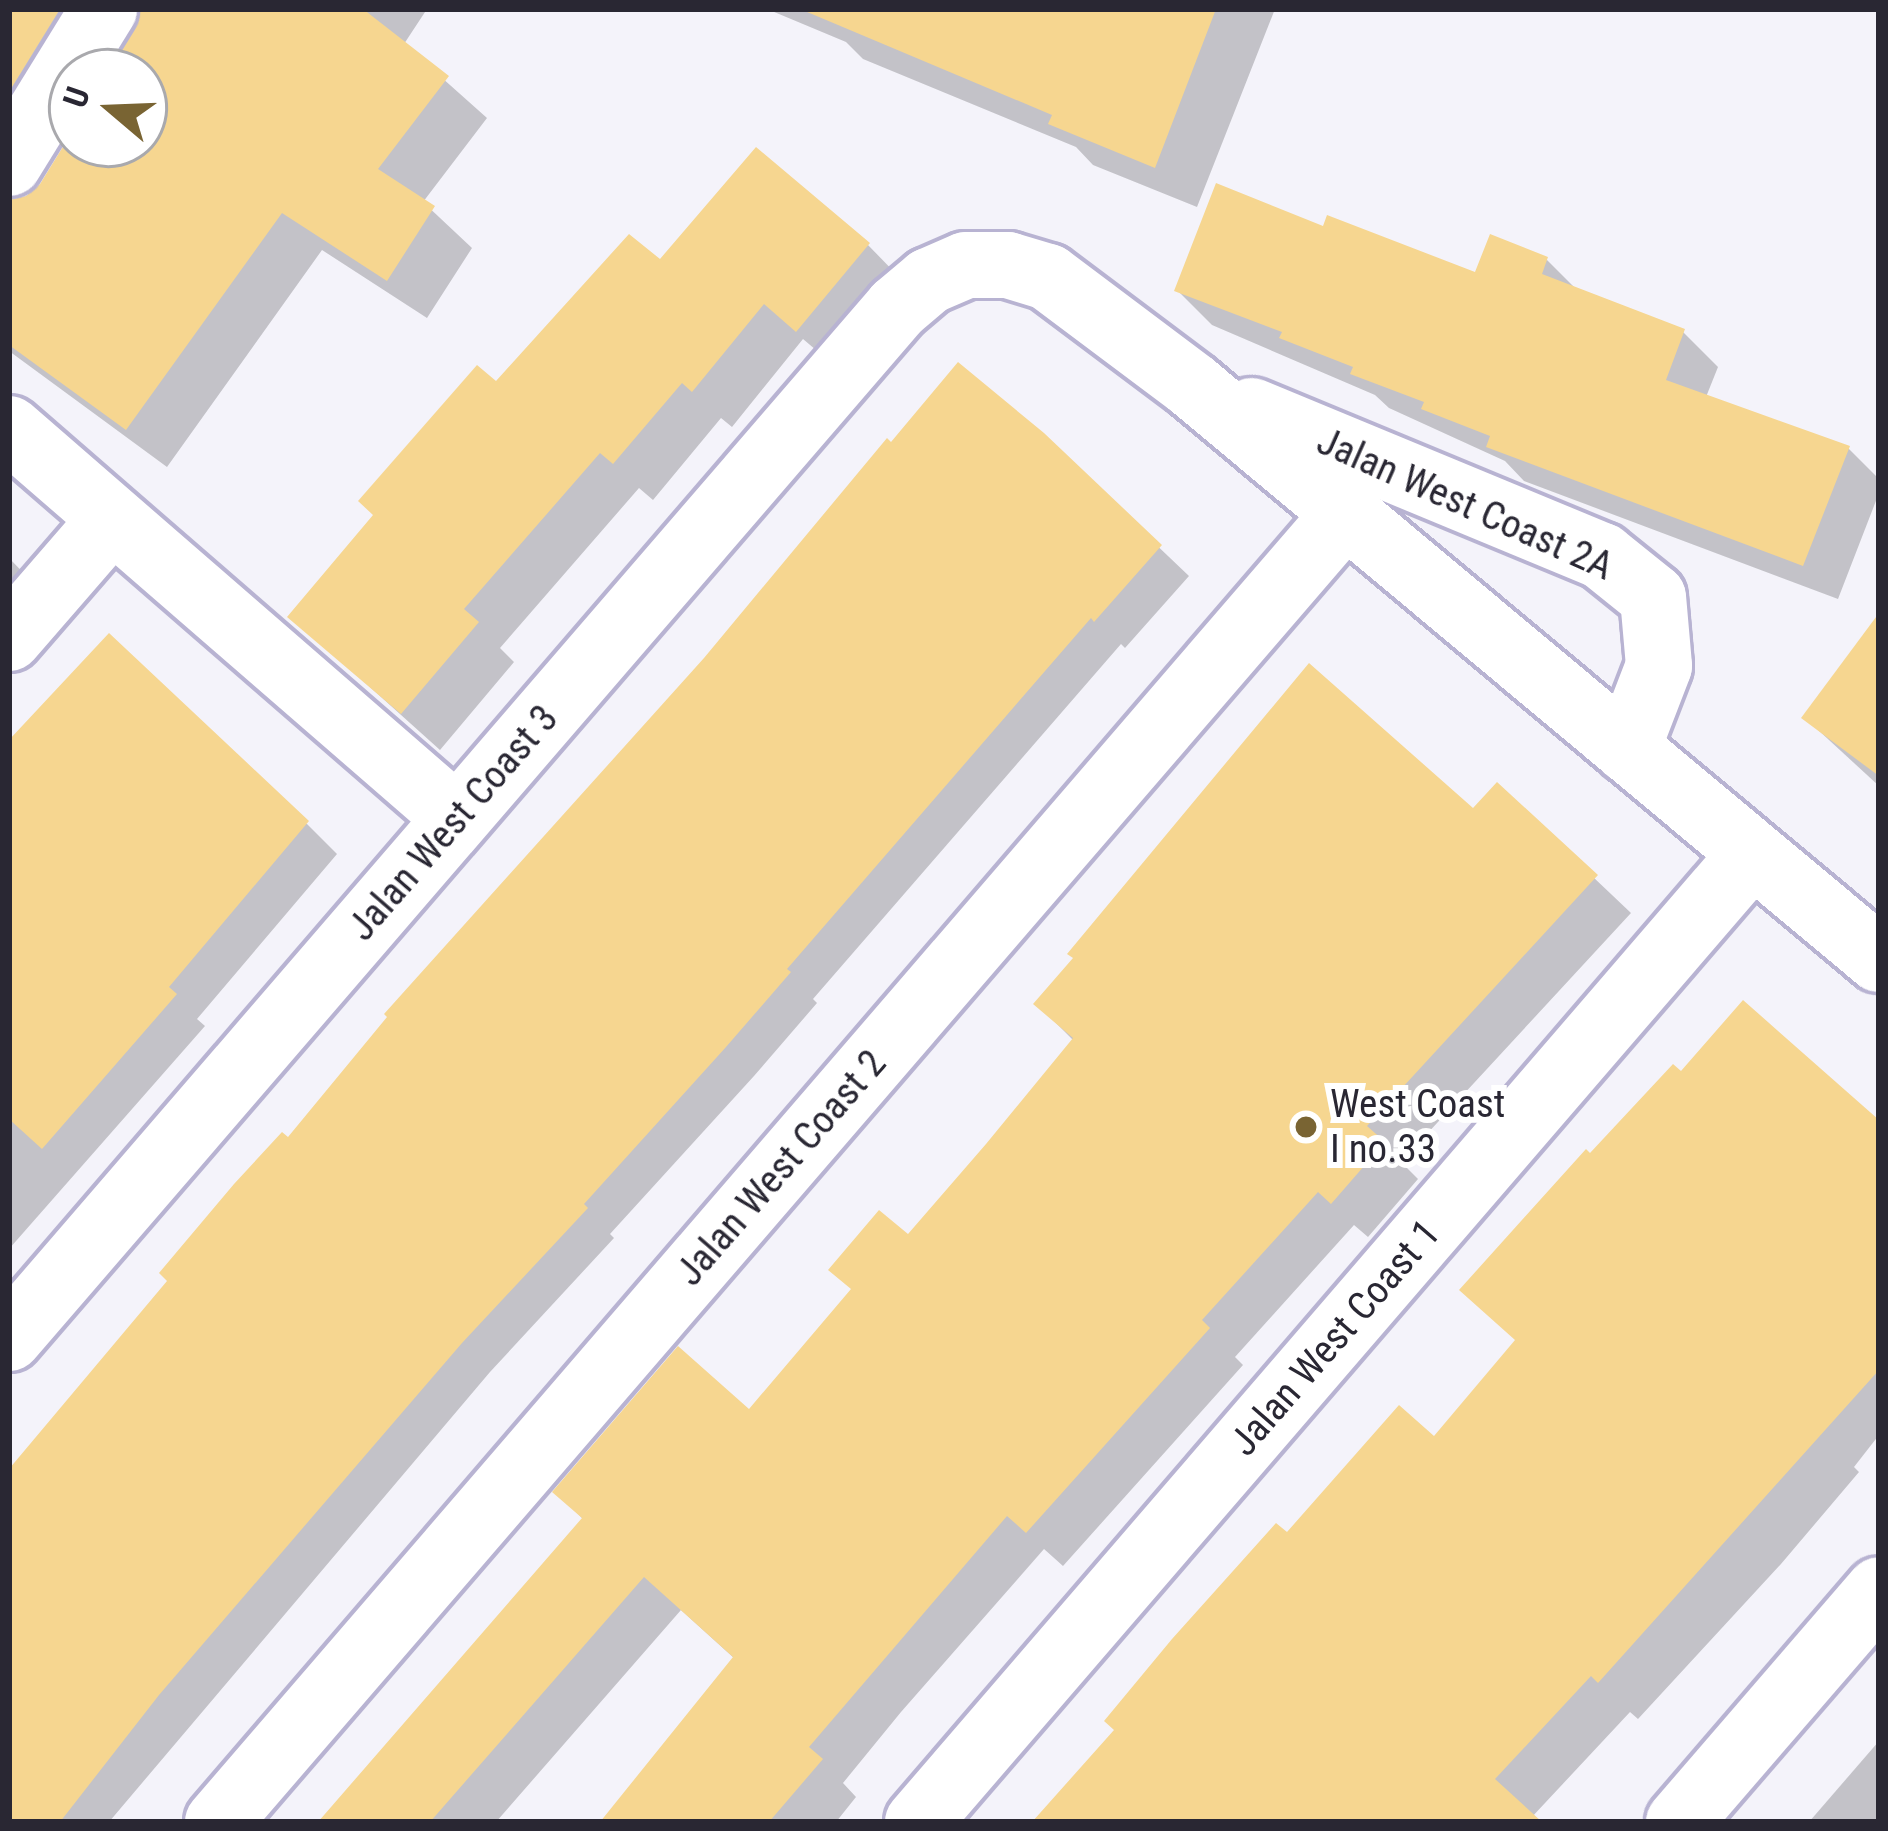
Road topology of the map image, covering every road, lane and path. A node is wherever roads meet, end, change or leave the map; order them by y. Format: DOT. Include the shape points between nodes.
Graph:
graph roads {
  1 [pos="104,9"];
  2 [pos="9,163"];
  3 [pos="1193,386"];
  4 [pos="9,429"];
  5 [pos="1345,514"];
  6 [pos="112,519"];
  7 [pos="9,638"];
  8 [pos="1627,749"];
  9 [pos="457,818"];
  10 [pos="1752,854"];
  11 [pos="1879,959"];
  12 [pos="9,1338"];
  13 [pos="1879,1590"];
  14 [pos="218,1822"];
  15 [pos="918,1822"];
  16 [pos="1679,1822"];
  1 -- 2 [label="street"];
  3 -- 5 [label="street"];
  3 -- 8 [label="street, Jalan West Coast 2A" via="1602,556 1653,597 1659,666"];
  3 -- 9 [label="street, Jalan West Coast 3" via="1048,277 966,265 929,281 897,308"];
  4 -- 6 [label="street"];
  5 -- 8 [label="street"];
  5 -- 14 [label="street, Jalan West Coast 2"];
  6 -- 7 [label="street"];
  6 -- 9 [label="street"];
  8 -- 10 [label="street"];
  9 -- 12 [label="street, Jalan West Coast 3"];
  10 -- 11 [label="street"];
  10 -- 15 [label="street, Jalan West Coast 1"];
  13 -- 16 [label="street"];
}
